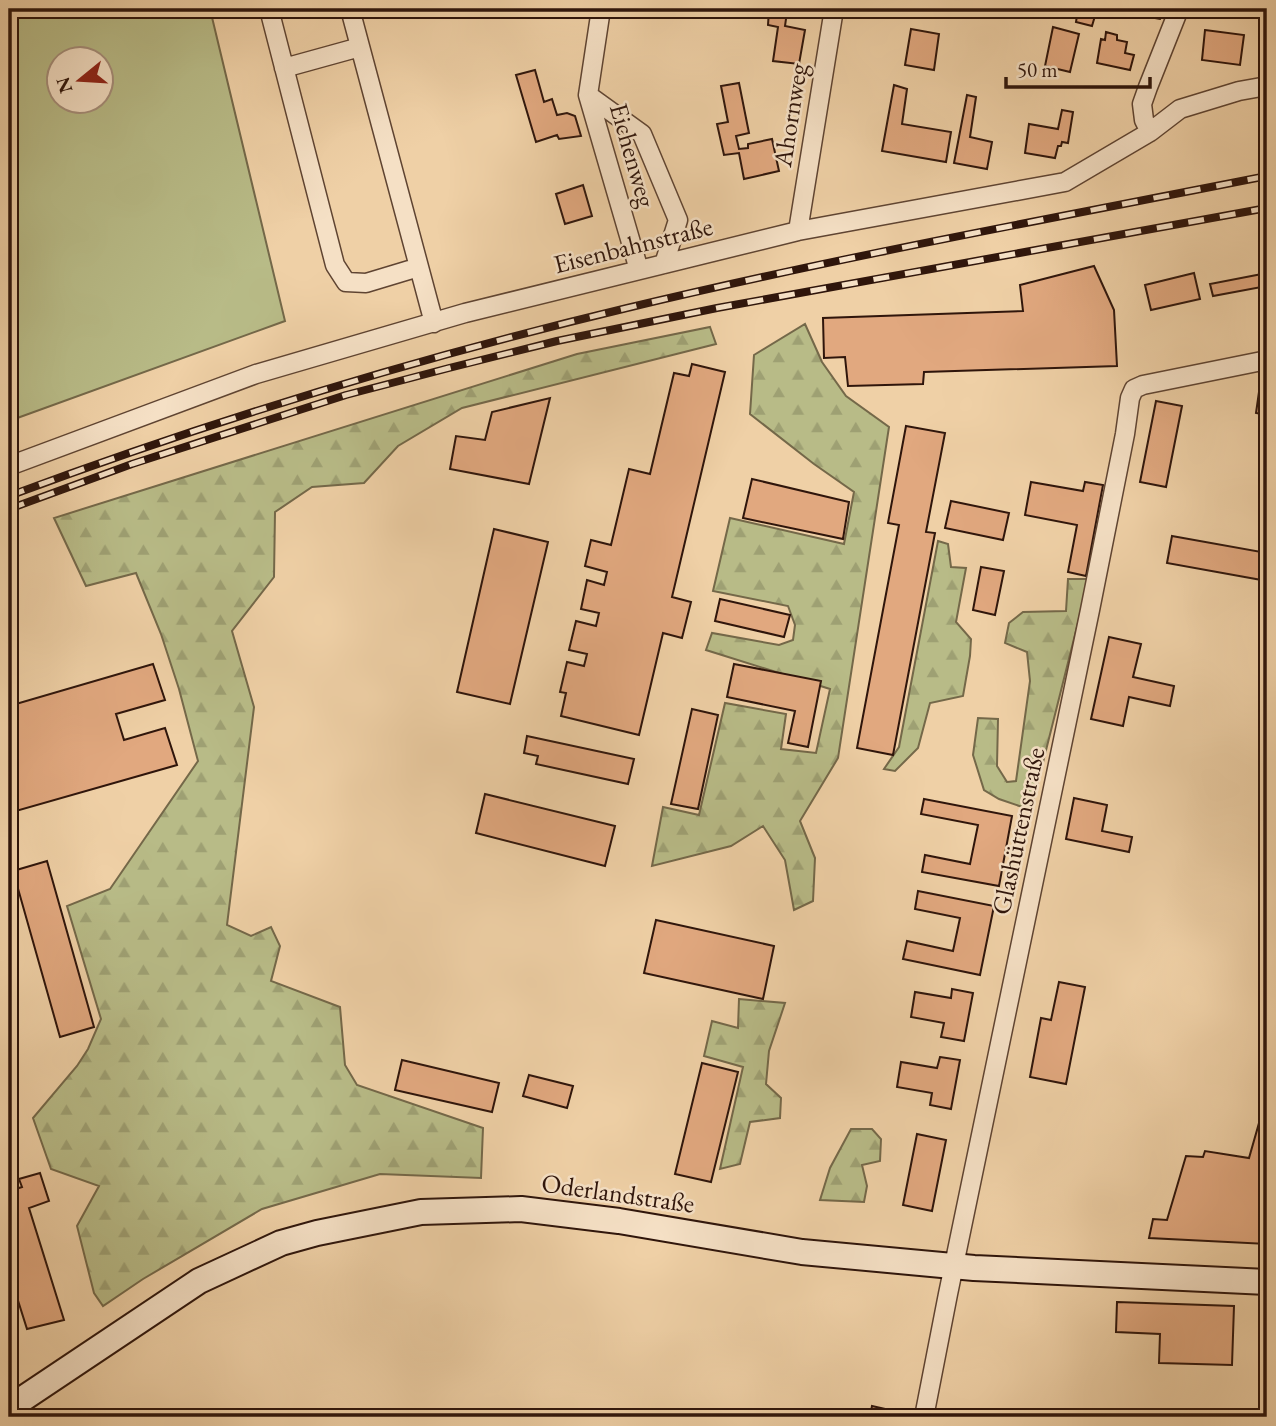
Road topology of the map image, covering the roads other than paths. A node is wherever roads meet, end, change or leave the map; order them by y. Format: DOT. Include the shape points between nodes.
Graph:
graph roads {
  1 [pos="268,9"];
  2 [pos="350,9"];
  3 [pos="601,9"];
  4 [pos="835,9"];
  5 [pos="1179,9"];
  6 [pos="360,47"];
  7 [pos="284,68"];
  8 [pos="1267,86"];
  9 [pos="589,95"];
  10 [pos="1150,132"];
  11 [pos="798,231"];
  12 [pos="664,264"];
  13 [pos="419,267"];
  14 [pos="639,270"];
  15 [pos="434,323"];
  16 [pos="1267,360"];
  17 [pos="9,466"];
  18 [pos="954,1267"];
  19 [pos="1267,1282"];
  20 [pos="9,1408"];
  21 [pos="924,1417"];
  1 -- 7 [label="street"];
  2 -- 6 [label="street"];
  3 -- 9 [label="street, Eichenweg"];
  4 -- 11 [label="street, Ahornweg"];
  5 -- 10 [label="street" via="1142,104"];
  6 -- 7 [label="street"];
  6 -- 13 [label="street"];
  7 -- 13 [label="street" via="335,265 346,282 366,283"];
  8 -- 10 [label="street, Eisenbahnstraße" via="1180,109"];
  9 -- 12 [label="street, Eichenweg" via="642,134 678,220"];
  9 -- 14 [label="street, Eichenweg"];
  10 -- 11 [label="street, Eisenbahnstraße" via="1065,182"];
  11 -- 12 [label="street, Eisenbahnstraße"];
  12 -- 14 [label="street, Eisenbahnstraße"];
  13 -- 15 [label="street"];
  14 -- 15 [label="street, Eisenbahnstraße"];
  15 -- 17 [label="street, Eisenbahnstraße" via="256,374"];
  16 -- 18 [label="street, Glashüttenstraße" via="1143,385 1134,389 1130,398"];
  18 -- 19 [label="street, Oderlandstraße"];
  18 -- 20 [label="street, Oderlandstraße" via="802,1252 521,1209 421,1212 281,1243 199,1281"];
  18 -- 21 [label="street, Glashüttenstraße"];
}
